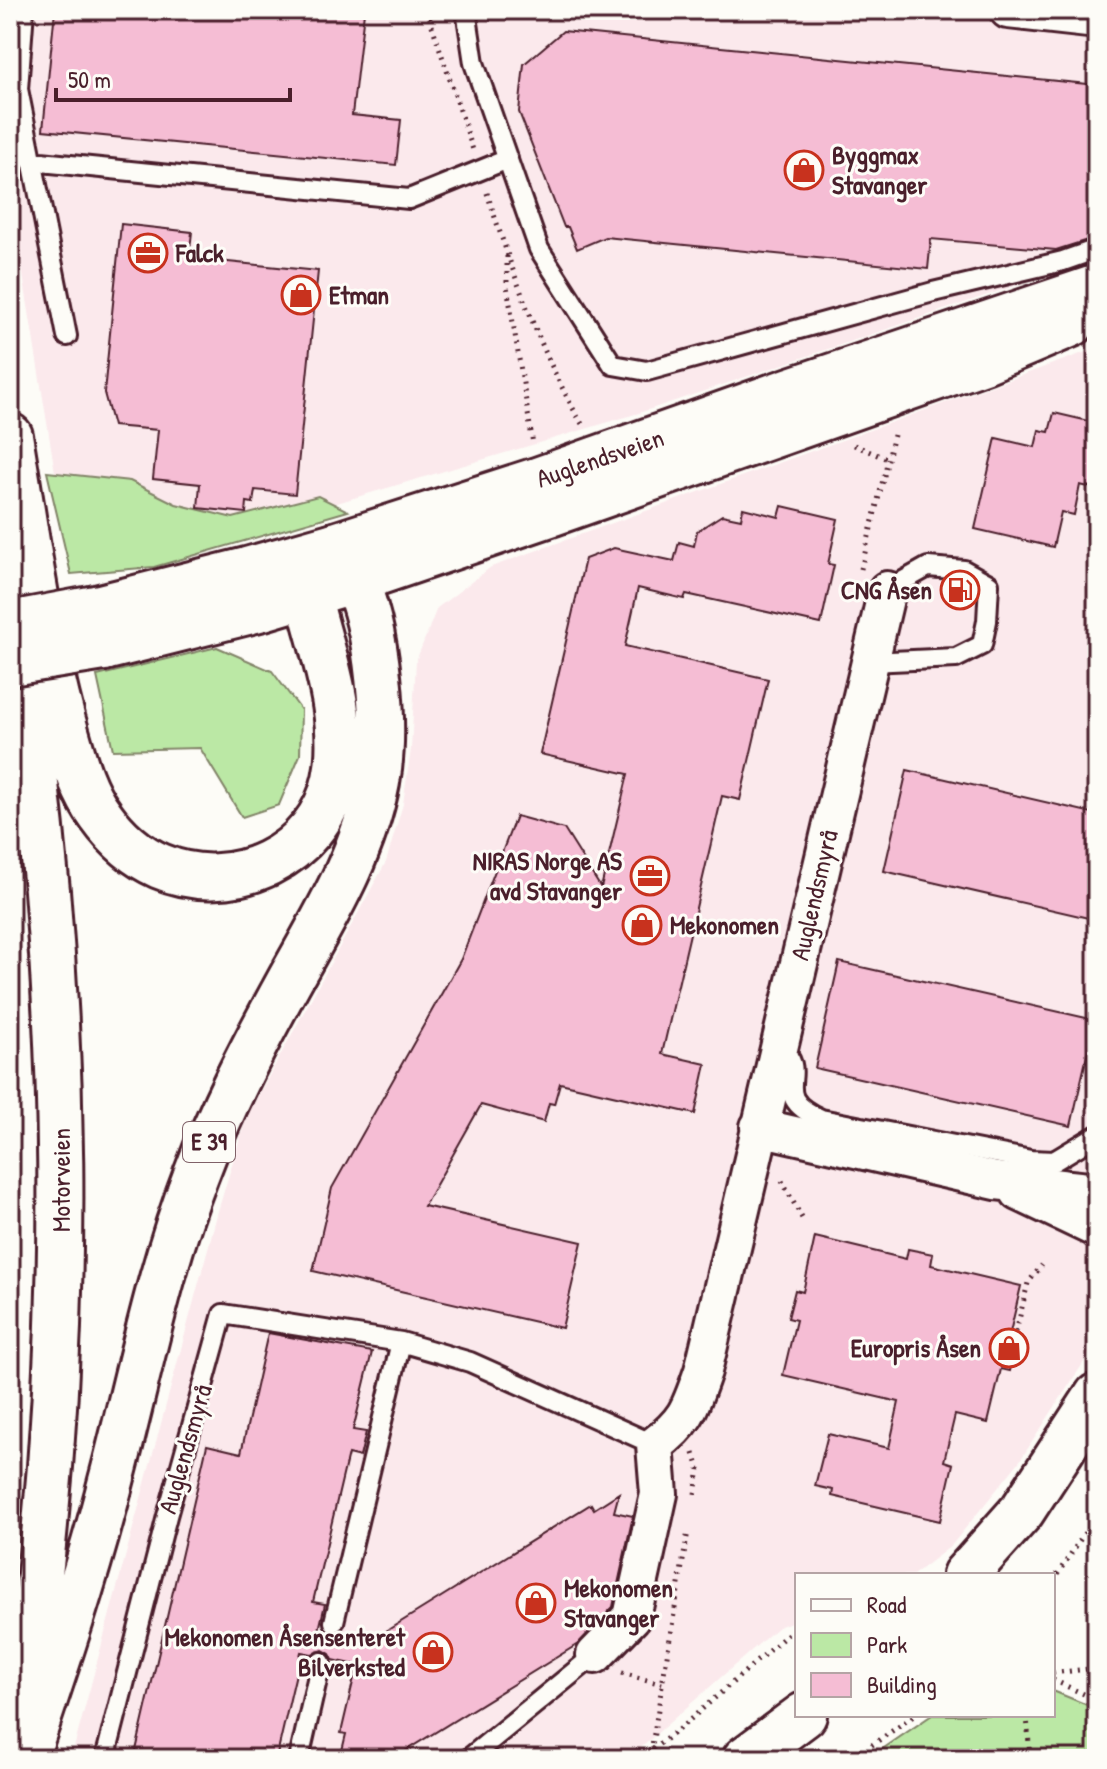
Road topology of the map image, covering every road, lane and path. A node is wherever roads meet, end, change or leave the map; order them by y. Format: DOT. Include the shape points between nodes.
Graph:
graph roads {
  1 [pos="24,10"];
  2 [pos="427,10"];
  3 [pos="466,10"];
  4 [pos="1029,11"];
  5 [pos="1097,20"];
  6 [pos="508,159"];
  7 [pos="31,161"];
  8 [pos="479,170"];
  9 [pos="1097,249"];
  10 [pos="507,254"];
  11 [pos="1097,287"];
  12 [pos="1097,317"];
  13 [pos="67,336"];
  14 [pos="583,427"];
  15 [pos="10,436"];
  16 [pos="854,445"];
  17 [pos="536,457"];
  18 [pos="884,476"];
  19 [pos="345,562"];
  20 [pos="887,590"];
  21 [pos="308,595"];
  22 [pos="10,602"];
  23 [pos="10,624"];
  24 [pos="100,628"];
  25 [pos="870,662"];
  26 [pos="10,663"];
  27 [pos="778,1047"];
  28 [pos="759,1127"];
  29 [pos="1097,1135"];
  30 [pos="776,1170"];
  31 [pos="996,1181"];
  32 [pos="1097,1192"];
  33 [pos="803,1220"];
  34 [pos="1097,1229"];
  35 [pos="1042,1265"];
  36 [pos="1016,1332"];
  37 [pos="401,1342"];
  38 [pos="1096,1395"];
  39 [pos="655,1445"];
  40 [pos="1097,1514"];
  41 [pos="967,1573"];
  42 [pos="1055,1578"];
  43 [pos="334,1622"];
  44 [pos="795,1628"];
  45 [pos="321,1662"];
  46 [pos="602,1662"];
  47 [pos="1097,1668"];
  48 [pos="1055,1673"];
  49 [pos="1055,1681"];
  50 [pos="662,1684"];
  51 [pos="1097,1700"];
  52 [pos="801,1717"];
  53 [pos="912,1717"];
  54 [pos="1027,1717"];
  55 [pos="14,1759"];
  56 [pos="25,1759"];
  57 [pos="105,1759"];
  58 [pos="299,1759"];
  59 [pos="468,1759"];
  60 [pos="640,1759"];
  61 [pos="745,1759"];
  62 [pos="852,1759"];
  63 [pos="1030,1759"];
  1 -- 7 [label="lane" via="18,89"];
  2 -- 8 [label="path"];
  3 -- 6 [label="lane" via="474,63"];
  4 -- 5 [label="street"];
  6 -- 8 [label="lane"];
  6 -- 9 [label="lane" via="539,249 613,365 647,371"];
  7 -- 8 [label="lane" via="409,199"];
  7 -- 13 [label="lane"];
  8 -- 10 [label="path"];
  10 -- 14 [label="path" via="564,395"];
  10 -- 17 [label="path" via="507,286"];
  11 -- 19 [label="main road, Auglendsveien" via="537,480"];
  12 -- 19 [label="main road, Auglendsveien" via="553,513"];
  15 -- 21 [label="main road" via="46,642 78,775 118,836 157,865 206,877 243,874 299,843 329,802 336,777 337,721"];
  16 -- 18 [label="path" via="887,459"];
  19 -- 21 [label="main road, Auglendsveien"];
  19 -- 24 [label="main road, Auglendsveien" via="233,574"];
  19 -- 56 [label="main road, E 39" via="374,657 381,719 381,753 369,816 338,893 236,1079 194,1178 82,1590"];
  20 -- 25 [label="street, Auglendsmyrå"];
  20 -- 25 [label="lane, Auglendsmyrå" via="928,567 964,570 989,584 982,645 956,658"];
  21 -- 24 [label="main road, Auglendsveien"];
  22 -- 55 [label="main road, Motorveien" via="48,879 62,1194 52,1455"];
  23 -- 24 [label="main road, bridge"];
  24 -- 26 [label="main road, bridge"];
  25 -- 27 [label="street, Auglendsmyrå"];
  27 -- 28 [label="street, Auglendsmyrå"];
  27 -- 29 [label="lane" via="794,1066 793,1098 802,1110 821,1119 1031,1160 1054,1161"];
  28 -- 31 [label="street"];
  28 -- 39 [label="street, Auglendsmyrå" via="703,1371 690,1408 677,1428"];
  30 -- 33 [label="path"];
  31 -- 32 [label="street"];
  31 -- 34 [label="street"];
  35 -- 36 [label="path" via="1028,1283"];
  37 -- 39 [label="lane, Auglendsmyrå" via="470,1362"];
  37 -- 43 [label="lane"];
  37 -- 57 [label="lane, Auglendsmyrå" via="223,1314"];
  38 -- 41 [label="main road" via="1022,1511"];
  39 -- 46 [label="street" via="659,1494 632,1617"];
  40 -- 42 [label="path"];
  44 -- 60 [label="path"];
  45 -- 58 [label="lane"];
  46 -- 50 [label="path"];
  46 -- 59 [label="lane"];
  47 -- 48 [label="path"];
  49 -- 51 [label="path"];
  52 -- 61 [label="main road"];
  53 -- 62 [label="path"];
  54 -- 63 [label="path"];
}
